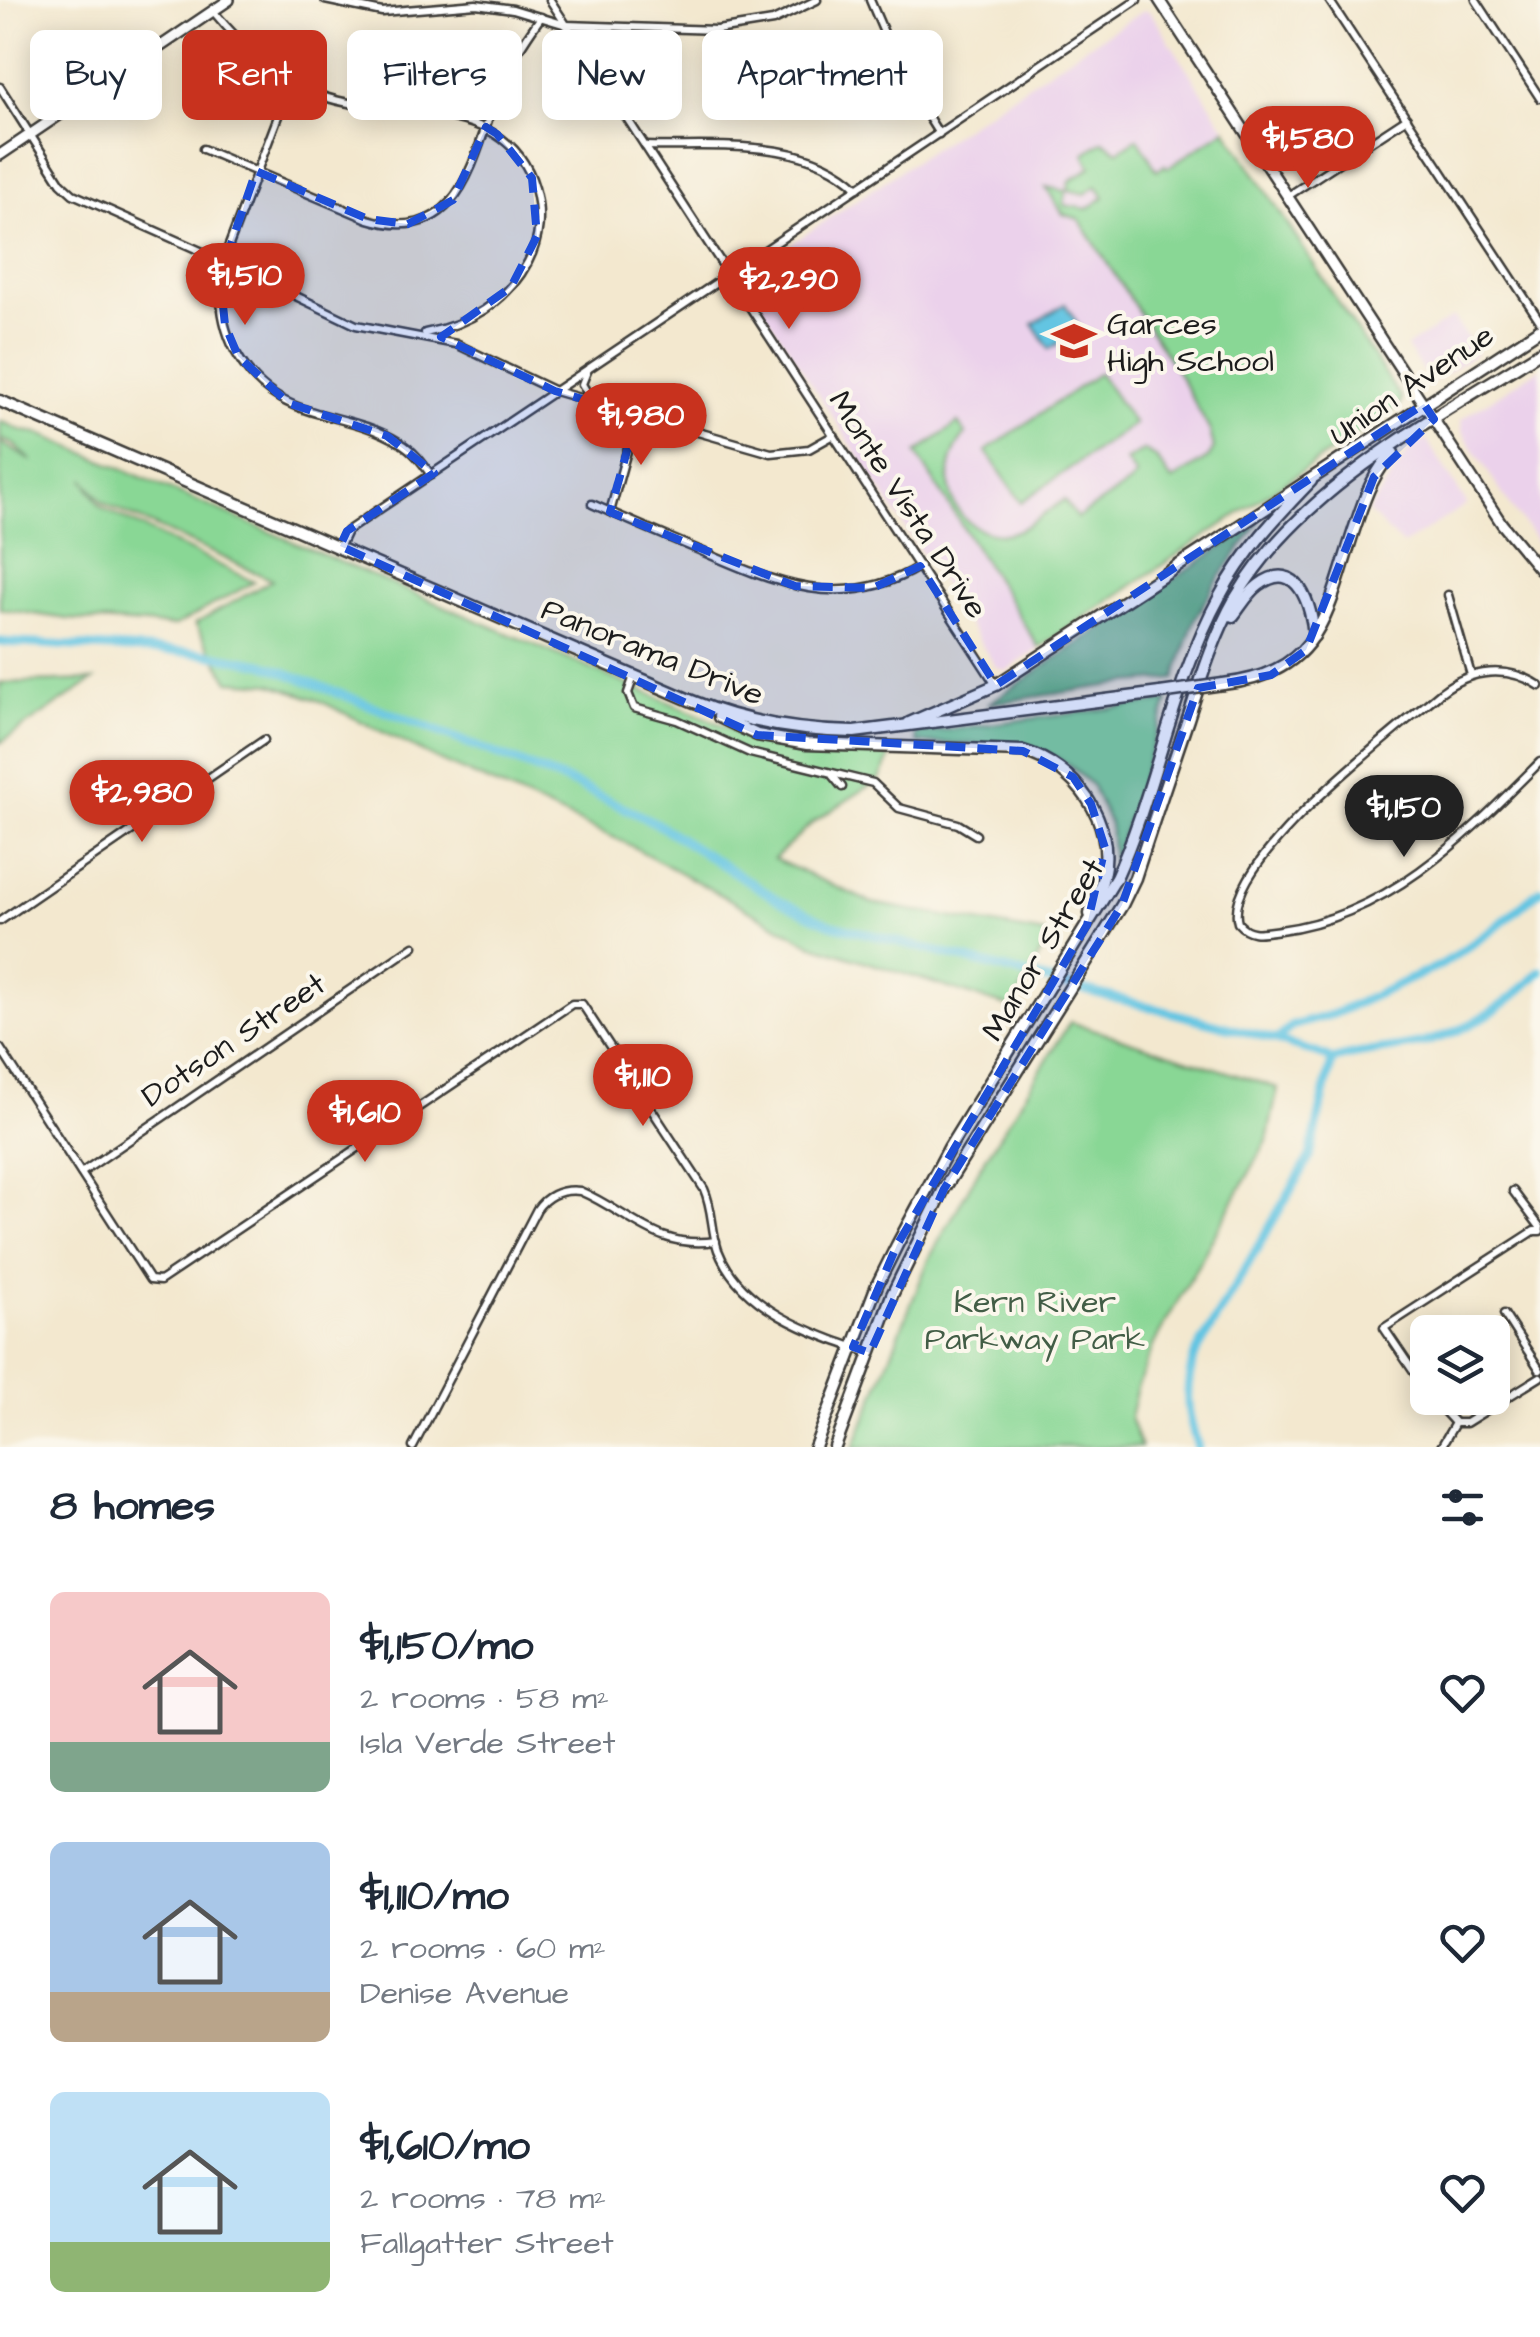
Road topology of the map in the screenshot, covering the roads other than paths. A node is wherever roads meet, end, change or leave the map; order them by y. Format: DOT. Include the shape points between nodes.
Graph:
graph roads {
  1 [pos="229,0"];
  2 [pos="324,0"];
  3 [pos="550,0"];
  4 [pos="817,0"];
  5 [pos="870,0"];
  6 [pos="1137,0"];
  7 [pos="1159,0"];
  8 [pos="1329,0"];
  9 [pos="1476,0"];
  10 [pos="213,11"];
  11 [pos="541,17"];
  12 [pos="566,25"];
  13 [pos="231,30"];
  14 [pos="0,87"];
  15 [pos="327,96"];
  16 [pos="1540,98"];
  17 [pos="1407,118"];
  18 [pos="276,120"];
  19 [pos="486,127"];
  20 [pos="31,134"];
  21 [pos="939,134"];
  22 [pos="645,146"];
  23 [pos="204,149"];
  24 [pos="0,155"];
  25 [pos="256,172"];
  26 [pos="858,188"];
  27 [pos="1288,196"];
  28 [pos="223,260"];
  29 [pos="728,274"];
  30 [pos="1540,321"];
  31 [pos="1540,329"];
  32 [pos="409,334"];
  33 [pos="1540,352"];
  34 [pos="588,368"];
  35 [pos="555,391"];
  36 [pos="0,401"];
  37 [pos="594,402"];
  38 [pos="1424,404"];
  39 [pos="638,415"];
  40 [pos="1434,419"];
  41 [pos="1419,429"];
  42 [pos="834,435"];
  43 [pos="431,475"];
  44 [pos="1311,481"];
  45 [pos="1322,498"];
  46 [pos="592,504"];
  47 [pos="610,512"];
  48 [pos="340,546"];
  49 [pos="920,566"];
  50 [pos="1540,570"];
  51 [pos="1448,595"];
  52 [pos="1219,636"];
  53 [pos="1314,638"];
  54 [pos="1472,675"];
  55 [pos="638,678"];
  56 [pos="996,684"];
  57 [pos="1540,686"];
  58 [pos="894,729"];
  59 [pos="264,740"];
  60 [pos="1540,762"];
  61 [pos="831,774"];
  62 [pos="842,787"];
  63 [pos="976,835"];
  64 [pos="0,921"];
  65 [pos="1088,925"];
  66 [pos="414,946"];
  67 [pos="0,1048"];
  68 [pos="81,1173"];
  69 [pos="1512,1191"];
  70 [pos="1540,1229"];
  71 [pos="716,1241"];
  72 [pos="1504,1314"];
  73 [pos="854,1347"];
  74 [pos="870,1352"];
  75 [pos="1410,1366"];
  76 [pos="1540,1373"];
  77 [pos="1448,1415"];
  78 [pos="1456,1424"];
  79 [pos="413,1447"];
  80 [pos="815,1447"];
  81 [pos="835,1447"];
  82 [pos="1441,1447"];
  1 -- 10 [label="main road"];
  2 -- 11 [label="street" via="382,12 476,4"];
  3 -- 12 [label="street, Monte Vista Drive"];
  4 -- 12 [label="street" via="737,28"];
  5 -- 21 [label="street" via="902,77"];
  6 -- 21 [label="street"];
  7 -- 27 [label="main road"];
  8 -- 17 [label="street"];
  9 -- 16 [label="street"];
  10 -- 13 [label="street"];
  10 -- 20 [label="main road"];
  11 -- 12 [label="street"];
  11 -- 19 [label="street" via="509,66"];
  12 -- 22 [label="street, Monte Vista Drive"];
  14 -- 20 [label="street"];
  15 -- 19 [label="street"];
  17 -- 27 [label="street"];
  17 -- 30 [label="street"];
  18 -- 25 [label="street"];
  19 -- 25 [label="street" via="468,179 453,200 408,224 368,219"];
  19 -- 32 [label="street" via="517,153 532,178 539,207 534,250 511,287 486,310 456,325"];
  20 -- 24 [label="main road"];
  20 -- 28 [label="street" via="73,194"];
  21 -- 26 [label="street"];
  22 -- 26 [label="street" via="795,154 842,172"];
  22 -- 29 [label="street, Monte Vista Drive"];
  23 -- 25 [label="street"];
  25 -- 28 [label="street"];
  26 -- 29 [label="street"];
  27 -- 38 [label="main road"];
  28 -- 32 [label="street" via="356,325"];
  28 -- 43 [label="street" via="224,325 259,382 302,410 399,442"];
  29 -- 34 [label="street"];
  29 -- 42 [label="street, Monte Vista Drive"];
  31 -- 38 [label="main road, Union Avenue"];
  32 -- 35 [label="street" via="456,344"];
  33 -- 40 [label="main road, Union Avenue"];
  34 -- 35 [label="street"];
  34 -- 37 [label="street" via="582,384"];
  35 -- 37 [label="street"];
  35 -- 43 [label="street"];
  36 -- 48 [label="main road, Panorama Drive"];
  37 -- 39 [label="street"];
  38 -- 40 [label="main road"];
  38 -- 44 [label="main road, Union Avenue"];
  39 -- 42 [label="street" via="771,453 798,452"];
  39 -- 47 [label="street"];
  40 -- 41 [label="main road, Union Avenue"];
  40 -- 50 [label="main road"];
  41 -- 45 [label="main road, Union Avenue"];
  41 -- 53 [label="main road" via="1374,478"];
  42 -- 49 [label="street, Monte Vista Drive"];
  43 -- 48 [label="street" via="347,532"];
  44 -- 56 [label="main road"];
  44 -- 65 [label="main road, Manor Street" via="1219,597 1192,656 1133,840"];
  45 -- 52 [label="main road, Manor Street" via="1254,571"];
  46 -- 47 [label="street"];
  47 -- 49 [label="street" via="795,586 874,588"];
  48 -- 55 [label="main road, Panorama Drive"];
  49 -- 56 [label="street, Monte Vista Drive"];
  51 -- 54 [label="street"];
  52 -- 53 [label="main road" via="1252,591 1274,578 1296,584 1308,598"];
  52 -- 74 [label="main road, Manor Street" via="1135,878 944,1189"];
  53 -- 58 [label="main road, Panorama Drive, bridge" via="1271,675"];
  54 -- 57 [label="street" via="1511,674"];
  54 -- 60 [label="street" via="1441,692 1283,831 1259,860 1236,908 1238,923 1254,933 1352,912 1407,882"];
  55 -- 58 [label="main road, Panorama Drive" via="761,723 804,731"];
  55 -- 61 [label="street" via="628,694 634,708 750,753"];
  55 -- 65 [label="main road" via="768,738 1022,751 1047,760 1084,792 1105,848"];
  56 -- 58 [label="main road"];
  59 -- 64 [label="street"];
  61 -- 62 [label="street"];
  61 -- 63 [label="street" via="873,783 899,808"];
  65 -- 73 [label="main road, Manor Street" via="930,1182 877,1285"];
  66 -- 68 [label="street, Dotson Street"];
  67 -- 68 [label="street"];
  68 -- 71 [label="street" via="150,1280 160,1281 577,1004 586,1008 704,1189"];
  69 -- 70 [label="street"];
  70 -- 75 [label="street" via="1384,1328"];
  71 -- 73 [label="street" via="729,1272 756,1302"];
  71 -- 79 [label="street" via="669,1240 580,1191 548,1196"];
  72 -- 76 [label="street"];
  73 -- 74 [label="street"];
  73 -- 80 [label="main road, Manor Street"];
  74 -- 81 [label="main road, Manor Street"];
  76 -- 78 [label="street" via="1466,1424"];
  77 -- 78 [label="street"];
  78 -- 82 [label="street"];
}
